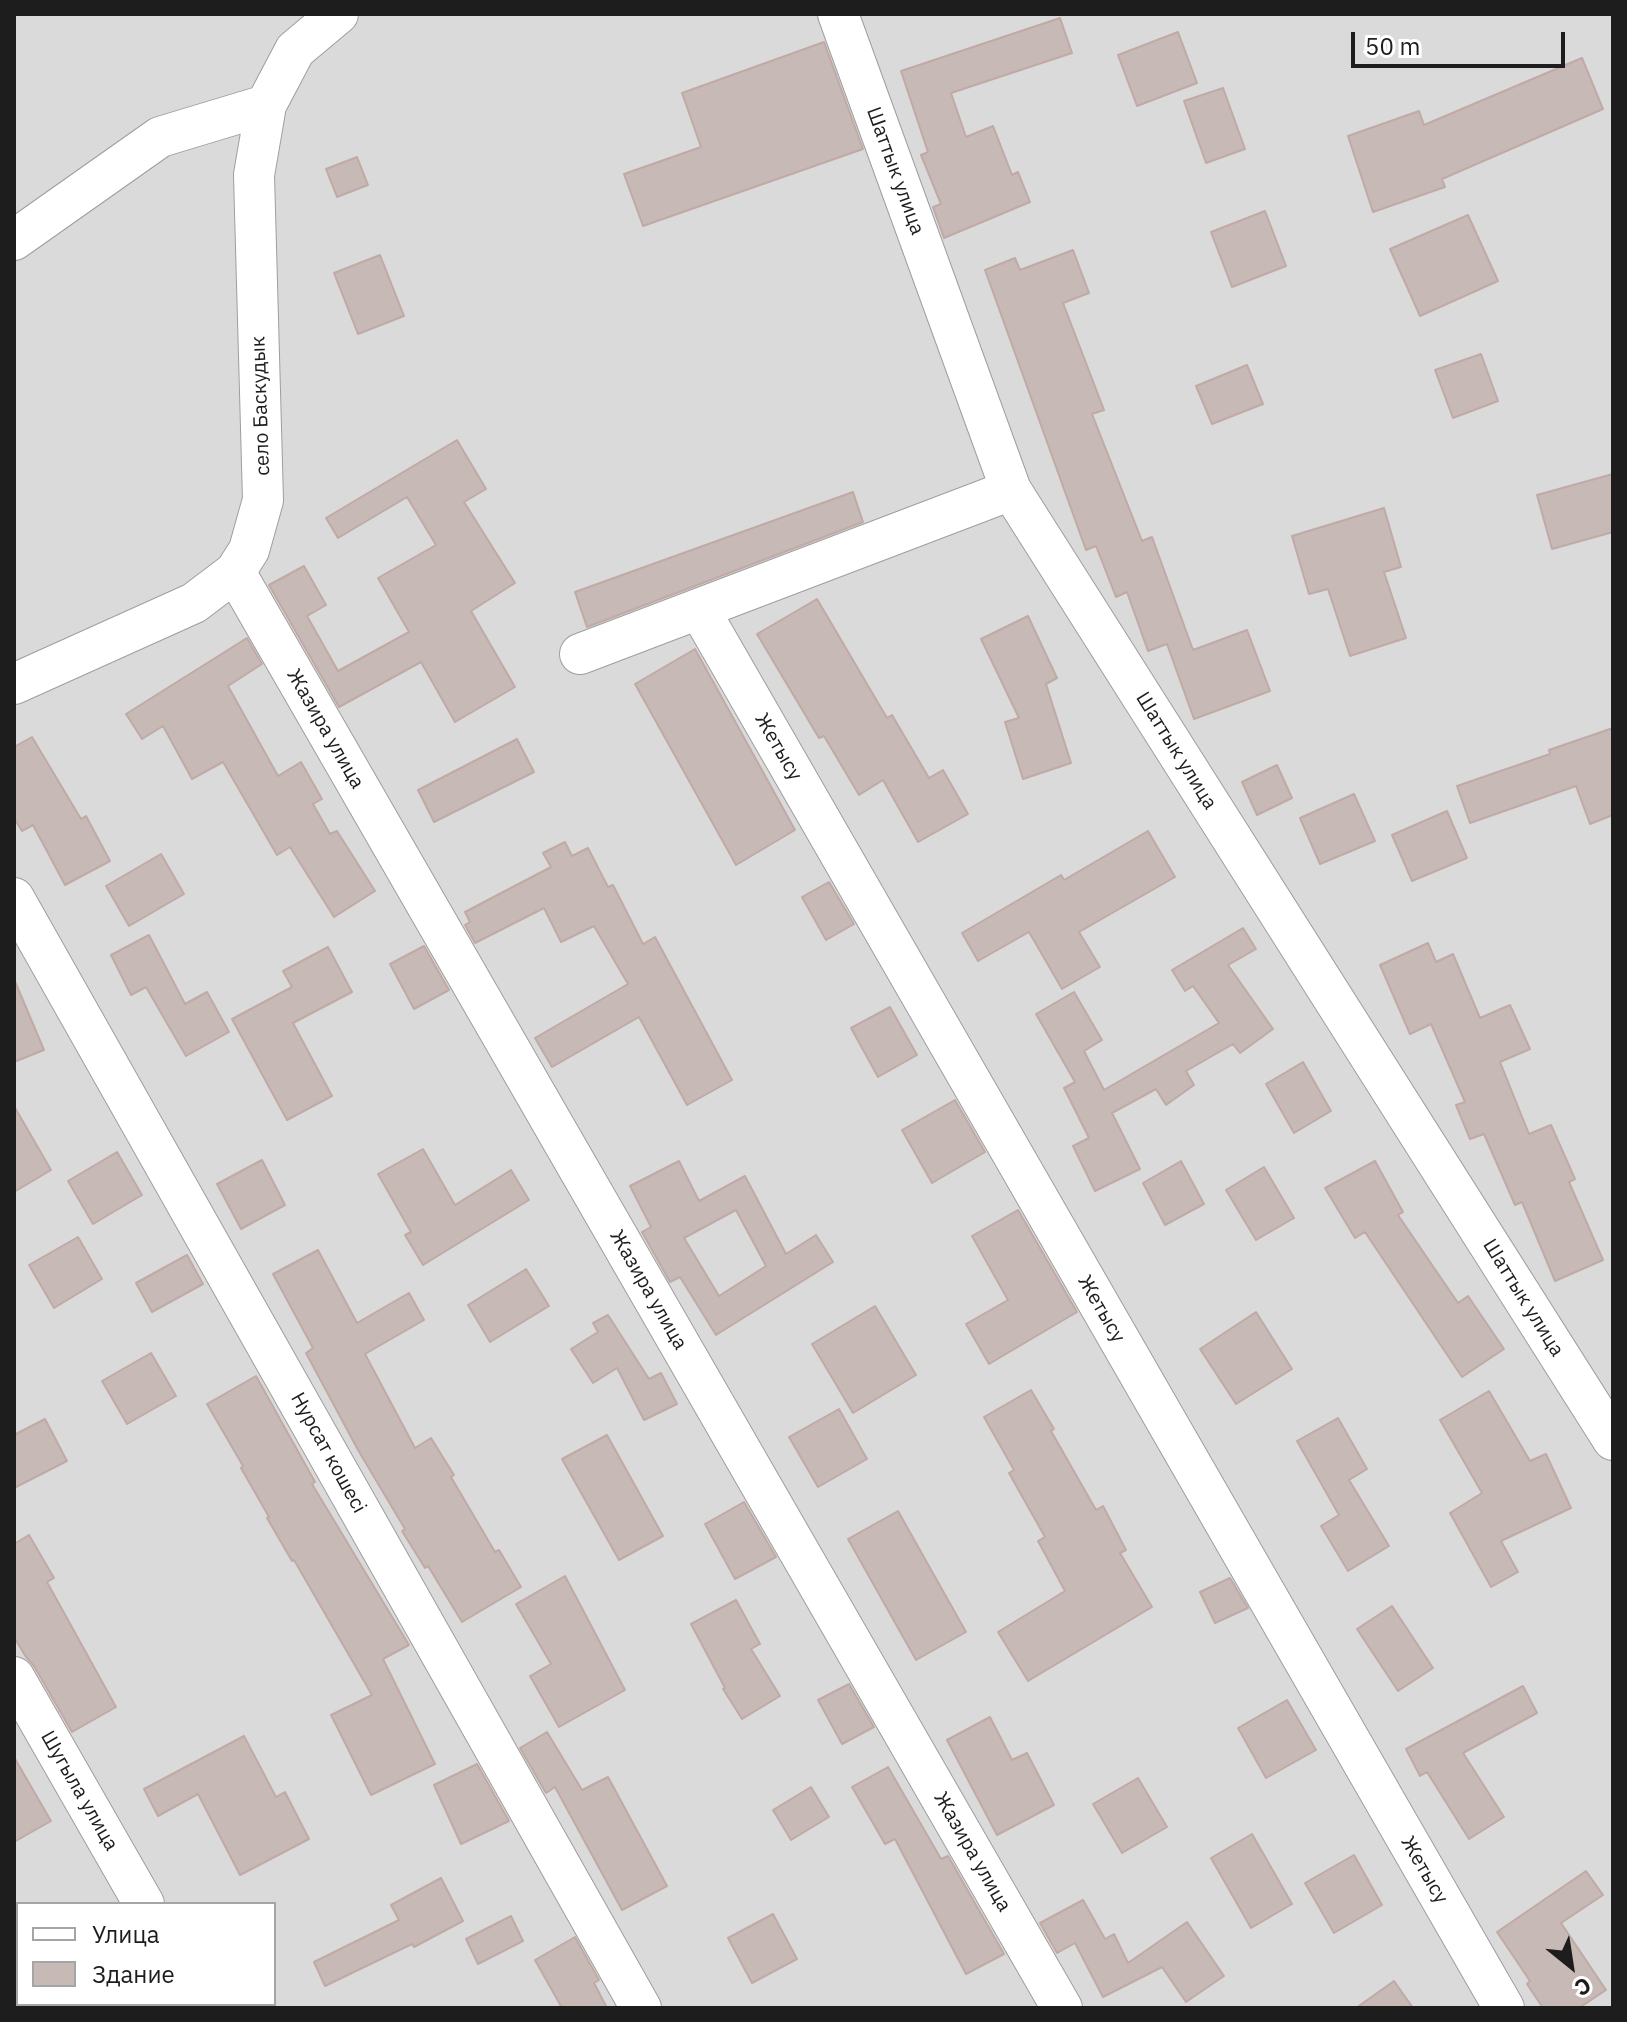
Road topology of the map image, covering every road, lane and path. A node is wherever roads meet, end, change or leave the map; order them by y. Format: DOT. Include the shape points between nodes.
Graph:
graph roads {
  1 [pos="338,14"];
  2 [pos="838,14"];
  3 [pos="266,105"];
  4 [pos="14,240"];
  5 [pos="1011,490"];
  6 [pos="235,572"];
  7 [pos="699,609"];
  8 [pos="580,654"];
  9 [pos="14,684"];
  10 [pos="14,898"];
  11 [pos="1613,1440"];
  12 [pos="14,1677"];
  13 [pos="143,1902"];
  14 [pos="641,2008"];
  15 [pos="1062,2008"];
  16 [pos="1504,2008"];
  1 -- 3 [label="street, село Баскудык" via="295,50"];
  2 -- 5 [label="street, Шаттык улица"];
  3 -- 4 [label="street" via="160,137"];
  3 -- 6 [label="street, село Баскудык" via="254,175 263,500 249,550"];
  5 -- 7 [label="street"];
  5 -- 11 [label="street, Шаттык улица"];
  6 -- 9 [label="street, село Баскудык" via="194,603"];
  6 -- 15 [label="street, Жазира улица"];
  7 -- 8 [label="street"];
  7 -- 16 [label="street, Жетысу"];
  10 -- 14 [label="street, Нурсат кошесi"];
  12 -- 13 [label="street, Шугыла улица"];
}
